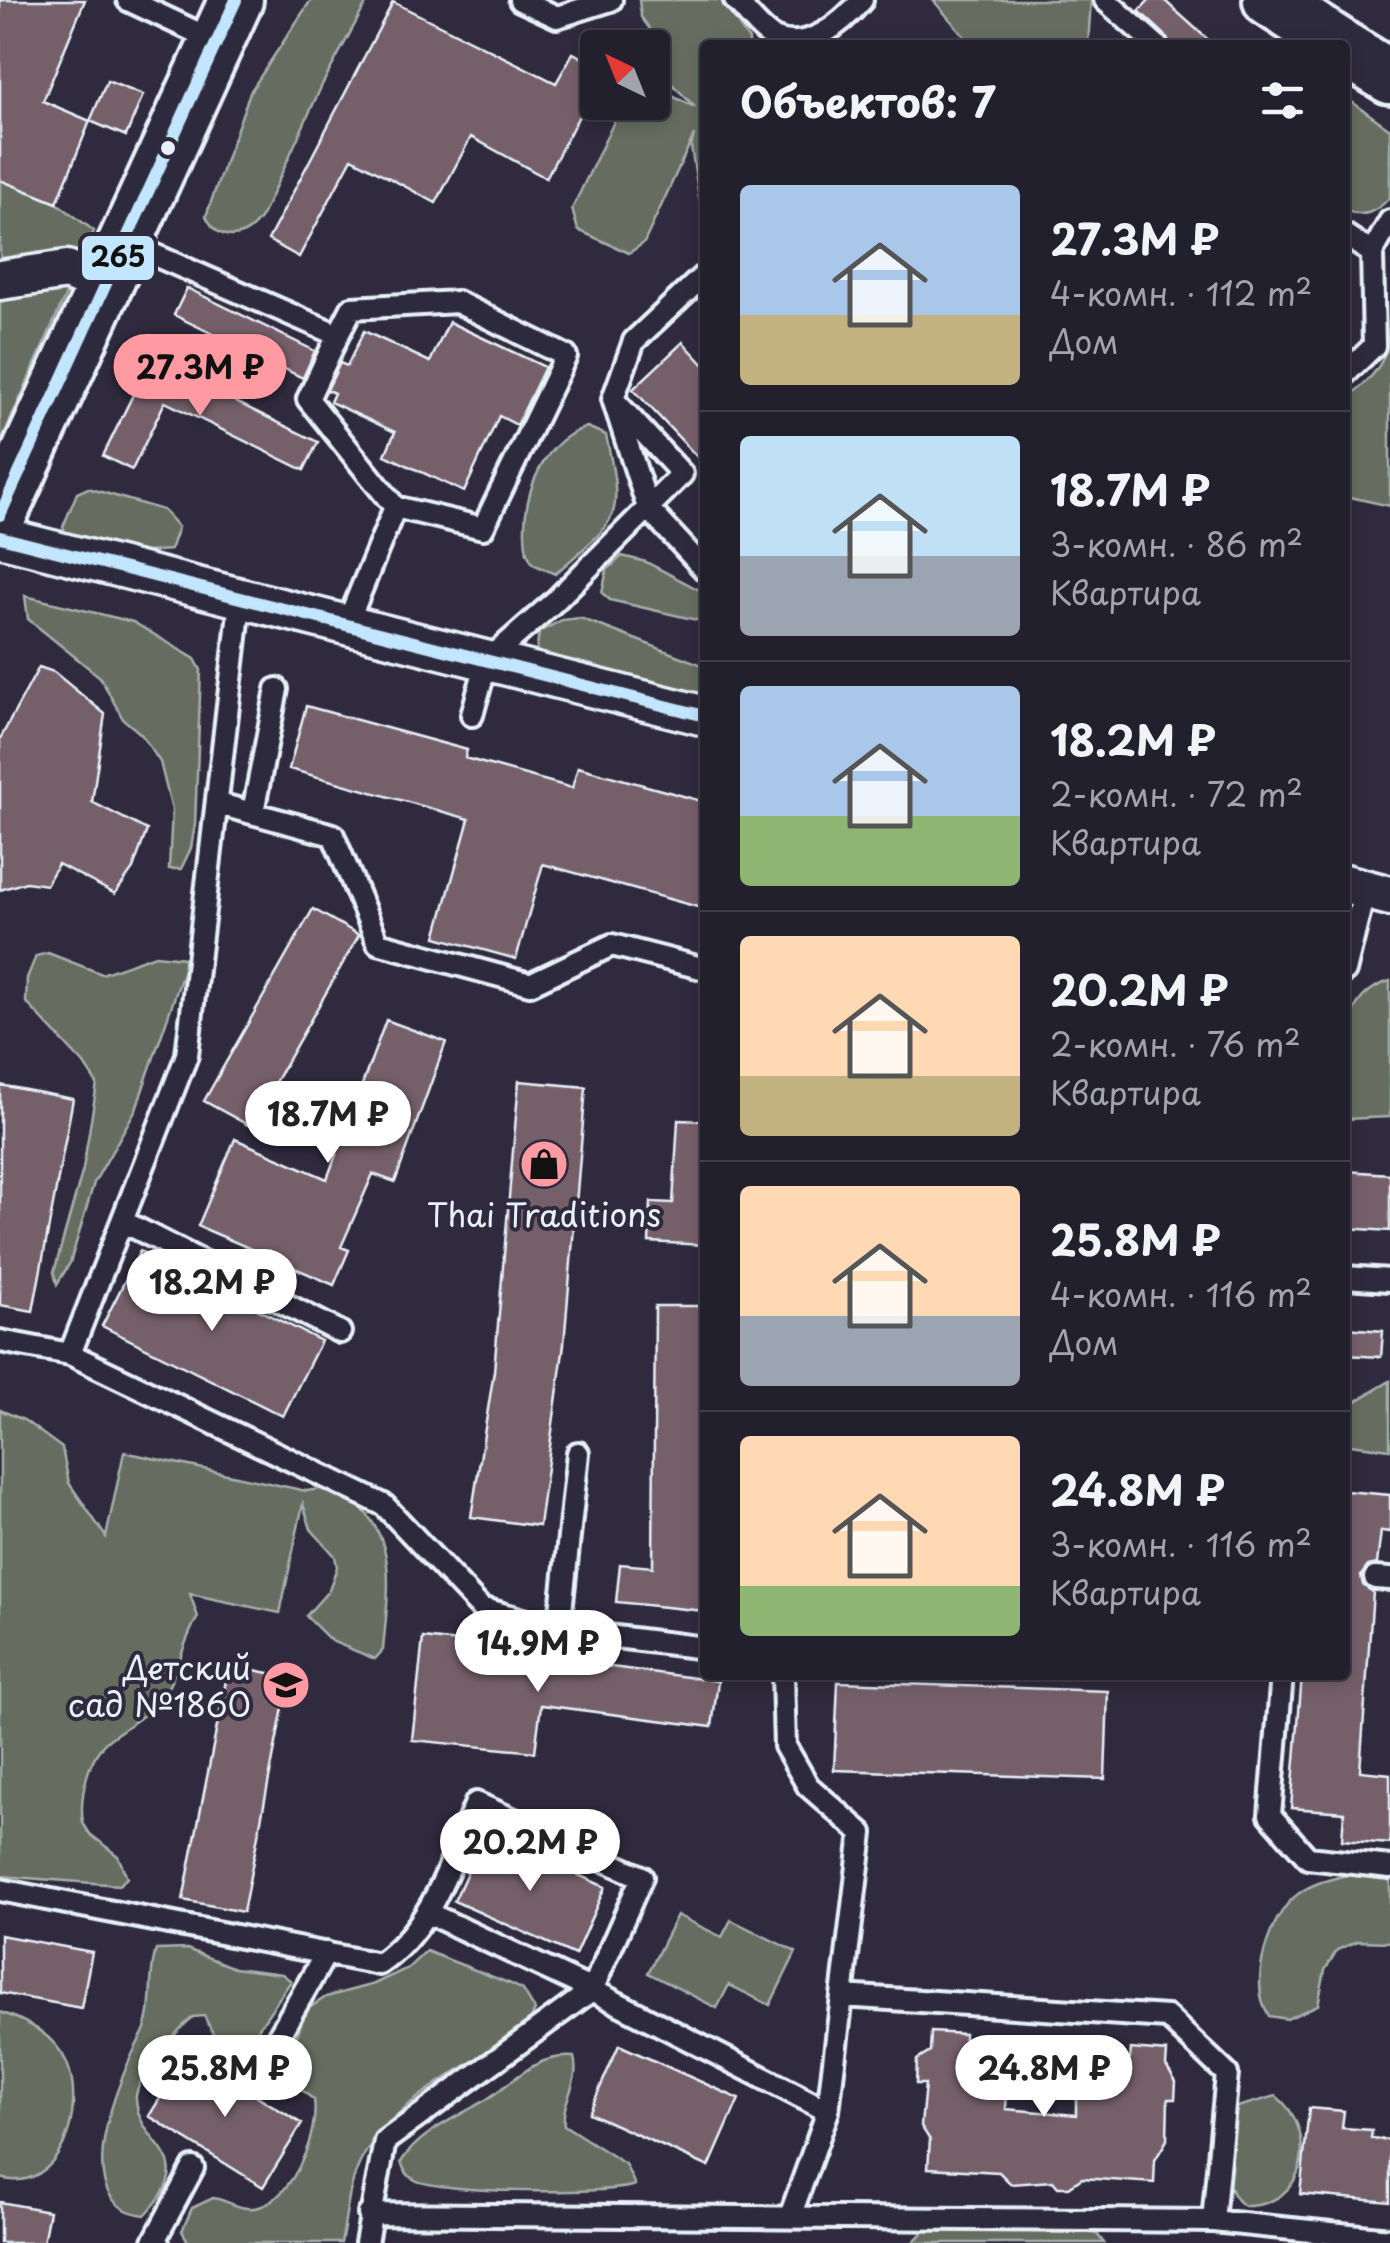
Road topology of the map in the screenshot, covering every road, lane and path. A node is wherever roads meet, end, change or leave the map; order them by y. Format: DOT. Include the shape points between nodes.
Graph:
graph roads {
  1 [pos="128,0"];
  2 [pos="520,0"];
  3 [pos="612,0"];
  4 [pos="734,0"];
  5 [pos="862,0"];
  6 [pos="1105,0"];
  7 [pos="1270,0"];
  8 [pos="226,21"];
  9 [pos="794,40"];
  10 [pos="805,40"];
  11 [pos="1150,40"];
  12 [pos="1320,40"];
  13 [pos="1350,56"];
  14 [pos="1390,77"];
  15 [pos="1390,221"];
  16 [pos="1350,238"];
  17 [pos="1372,253"];
  18 [pos="116,264"];
  19 [pos="700,279"];
  20 [pos="0,280"];
  21 [pos="338,336"];
  22 [pos="1350,369"];
  23 [pos="614,399"];
  24 [pos="396,508"];
  25 [pos="648,508"];
  26 [pos="0,515"];
  27 [pos="0,537"];
  28 [pos="700,565"];
  29 [pos="241,596"];
  30 [pos="347,624"];
  31 [pos="487,661"];
  32 [pos="278,689"];
  33 [pos="472,715"];
  34 [pos="700,715"];
  35 [pos="219,804"];
  36 [pos="253,812"];
  37 [pos="1367,890"];
  38 [pos="1350,953"];
  39 [pos="700,968"];
  40 [pos="122,1221"];
  41 [pos="1350,1277"];
  42 [pos="1390,1280"];
  43 [pos="340,1332"];
  44 [pos="0,1341"];
  45 [pos="70,1354"];
  46 [pos="578,1452"];
  47 [pos="559,1630"];
  48 [pos="700,1647"];
  49 [pos="783,1680"];
  50 [pos="1282,1680"];
  51 [pos="1390,1867"];
  52 [pos="0,1890"];
  53 [pos="428,1913"];
  54 [pos="326,1954"];
  55 [pos="592,1990"];
  56 [pos="842,1996"];
  57 [pos="274,2044"];
  58 [pos="828,2112"];
  59 [pos="194,2168"];
  60 [pos="369,2214"];
  61 [pos="791,2214"];
  62 [pos="1213,2221"];
  63 [pos="1390,2239"];
  64 [pos="158,2243"];
  65 [pos="366,2243"];
  1 -- 8 [label="lane"];
  2 -- 3 [label="lane" via="557,16"];
  4 -- 9 [label="lane" via="775,38"];
  5 -- 10 [label="lane" via="838,26"];
  6 -- 11 [label="lane"];
  7 -- 12 [label="main road"];
  8 -- 18 [label="main road"];
  13 -- 14 [label="main road"];
  15 -- 17 [label="lane"];
  16 -- 17 [label="lane"];
  17 -- 22 [label="lane" via="1374,346"];
  18 -- 20 [label="street"];
  18 -- 21 [label="lane"];
  18 -- 26 [label="main road"];
  19 -- 23 [label="lane" via="634,341"];
  21 -- 24 [label="lane" via="308,399"];
  21 -- 24 [label="lane" via="352,308 457,302 566,356 483,528"];
  23 -- 25 [label="lane"];
  23 -- 25 [label="lane" via="682,474"];
  24 -- 30 [label="lane"];
  25 -- 28 [label="lane"];
  25 -- 31 [label="lane"];
  27 -- 29 [label="street"];
  29 -- 30 [label="street"];
  29 -- 35 [label="lane"];
  30 -- 31 [label="street"];
  31 -- 33 [label="lane"];
  31 -- 34 [label="street"];
  32 -- 36 [label="lane"];
  35 -- 36 [label="lane"];
  35 -- 40 [label="lane" via="188,1056"];
  36 -- 39 [label="lane" via="333,835 378,943 530,984 612,946"];
  37 -- 38 [label="lane"];
  40 -- 43 [label="lane"];
  40 -- 45 [label="lane"];
  41 -- 42 [label="lane"];
  44 -- 45 [label="lane"];
  45 -- 47 [label="lane" via="384,1505 481,1608"];
  46 -- 47 [label="lane"];
  47 -- 48 [label="lane"];
  49 -- 56 [label="lane" via="785,1746 808,1786 862,1833"];
  50 -- 51 [label="lane" via="1270,1814 1308,1858"];
  52 -- 54 [label="lane"];
  53 -- 54 [label="lane" via="379,1964"];
  53 -- 55 [label="lane"];
  53 -- 55 [label="lane" via="476,1803 642,1877"];
  54 -- 57 [label="lane"];
  55 -- 58 [label="lane"];
  55 -- 60 [label="lane" via="385,2142"];
  56 -- 58 [label="lane"];
  56 -- 62 [label="lane" via="1167,2017 1227,2074"];
  58 -- 61 [label="lane"];
  59 -- 64 [label="lane"];
  60 -- 61 [label="lane"];
  60 -- 65 [label="lane"];
  61 -- 62 [label="lane"];
  62 -- 63 [label="lane"];
}
